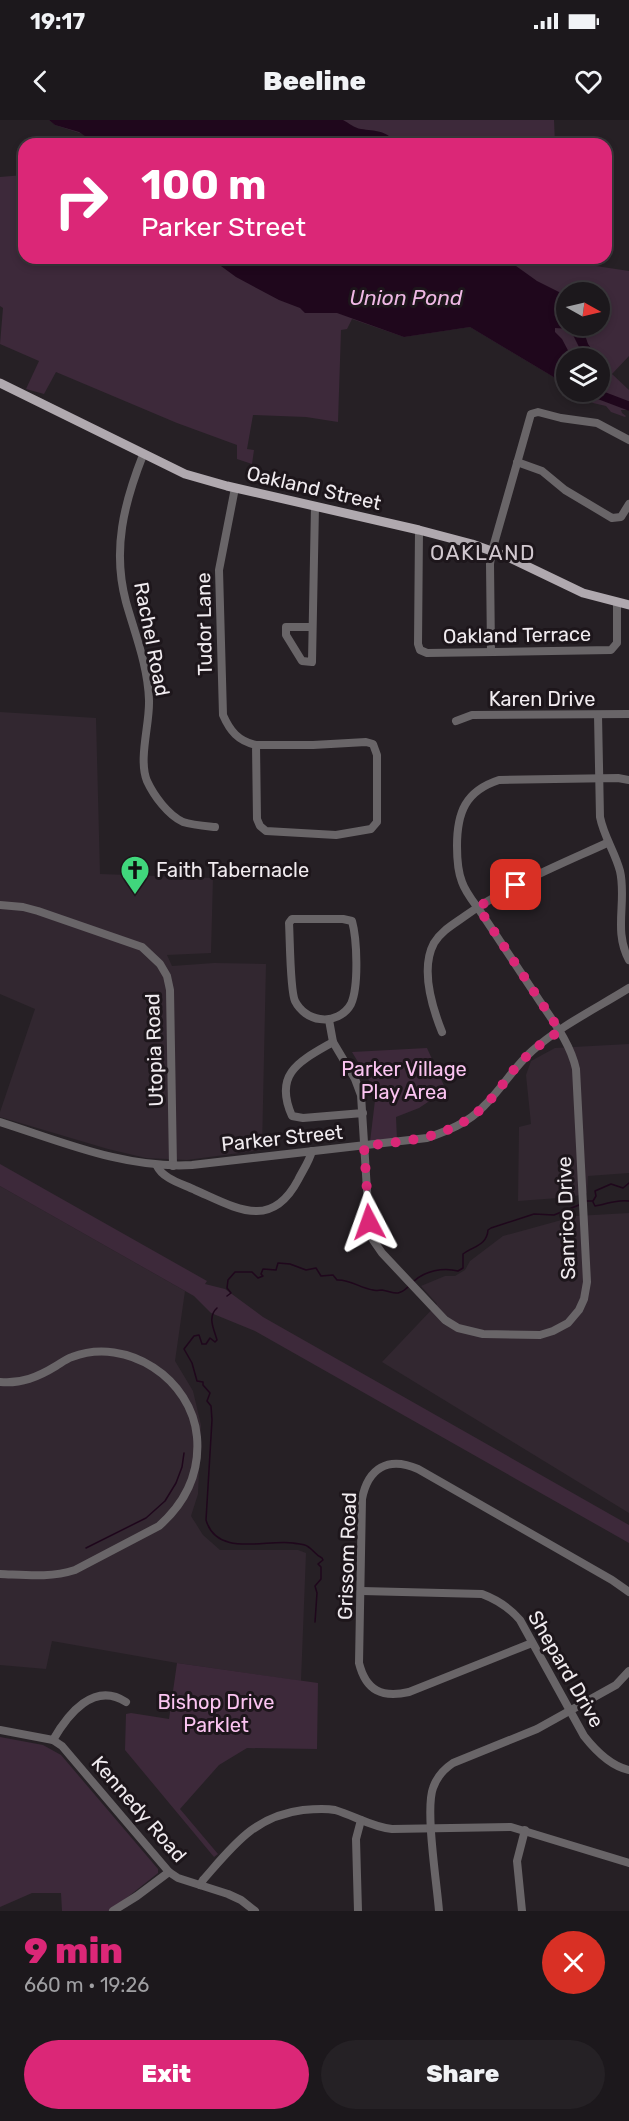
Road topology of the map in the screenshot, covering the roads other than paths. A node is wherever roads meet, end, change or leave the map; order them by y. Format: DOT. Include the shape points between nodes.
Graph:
graph roads {
  1 [pos="0,383"];
  2 [pos="629,440"];
  3 [pos="143,455"];
  4 [pos="517,462"];
  5 [pos="235,488"];
  6 [pos="629,504"];
  7 [pos="315,506"];
  8 [pos="419,530"];
  9 [pos="492,551"];
  10 [pos="617,603"];
  11 [pos="629,605"];
  12 [pos="312,627"];
  13 [pos="491,651"];
  14 [pos="629,714"];
  15 [pos="598,715"];
  16 [pos="456,721"];
  17 [pos="255,745"];
  18 [pos="599,778"];
  19 [pos="629,780"];
  20 [pos="215,827"];
  21 [pos="607,843"];
  22 [pos="0,905"];
  23 [pos="478,907"];
  24 [pos="629,960"];
  25 [pos="629,988"];
  26 [pos="329,1020"];
  27 [pos="560,1031"];
  28 [pos="442,1032"];
  29 [pos="333,1042"];
  30 [pos="363,1113"];
  31 [pos="0,1122"];
  32 [pos="364,1146"];
  33 [pos="312,1151"];
  34 [pos="157,1166"];
  35 [pos="173,1166"];
  36 [pos="0,1382"];
  37 [pos="0,1574"];
  38 [pos="362,1591"];
  39 [pos="629,1592"];
  40 [pos="532,1643"];
  41 [pos="629,1671"];
  42 [pos="126,1702"];
  43 [pos="570,1710"];
  44 [pos="0,1730"];
  45 [pos="53,1740"];
  46 [pos="629,1770"];
  47 [pos="361,1820"];
  48 [pos="432,1828"];
  49 [pos="525,1830"];
  50 [pos="629,1863"];
  51 [pos="169,1872"];
  52 [pos="200,1885"];
  53 [pos="113,1911"];
  54 [pos="255,1911"];
  55 [pos="358,1911"];
  56 [pos="440,1911"];
  57 [pos="522,1911"];
  1 -- 3 [label="main road, Oakland Street"];
  2 -- 4 [label="street" via="597,423 535,412 529,416"];
  3 -- 5 [label="main road, Oakland Street" via="185,474"];
  3 -- 20 [label="street, Rachel Road" via="126,503 120,547 126,599 147,676 144,767 147,781 169,812 184,822"];
  4 -- 6 [label="street" via="542,471 612,518 621,517"];
  4 -- 9 [label="street"];
  5 -- 7 [label="main road, Oakland Street"];
  5 -- 17 [label="street, Tudor Lane" via="219,570 223,714 237,737"];
  7 -- 8 [label="main road, Oakland Street"];
  7 -- 12 [label="street"];
  8 -- 9 [label="main road, Oakland Street"];
  8 -- 13 [label="street, Oakland Terrace" via="420,651"];
  9 -- 10 [label="main road, Oakland Street" via="583,593"];
  9 -- 13 [label="street"];
  10 -- 11 [label="main road, Oakland Street"];
  10 -- 13 [label="street, Oakland Terrace" via="617,643 611,650"];
  12 -- 12 [label="street" via="312,662 302,661 286,635 286,627"];
  14 -- 15 [label="street, Karen Drive"];
  15 -- 16 [label="street, Karen Drive" via="472,715"];
  15 -- 18 [label="street"];
  17 -- 17 [label="street" via="257,819 266,831 336,835 371,830 377,822 377,755 373,744"];
  18 -- 19 [label="street, Sanrico Drive"];
  18 -- 21 [label="street" via="600,818"];
  18 -- 23 [label="street, Sanrico Drive" via="499,780 487,784 467,801 460,815 457,852 462,884"];
  21 -- 23 [label="street"];
  21 -- 24 [label="street" via="620,873 620,930"];
  22 -- 35 [label="street, Utopia Road" via="23,907 131,942 160,964 170,990"];
  23 -- 27 [label="street, Sanrico Drive"];
  23 -- 28 [label="street" via="445,930 434,943 428,960 435,1014"];
  25 -- 27 [label="street, Parker Street"];
  26 -- 26 [label="street" via="340,1016 350,1005 354,990 352,921 292,919 289,923 294,999 302,1011"];
  26 -- 29 [label="street"];
  27 -- 32 [label="street, Parker Street" via="518,1065 482,1109 449,1131 427,1138"];
  27 -- 32 [label="street, Sanrico Drive" via="576,1069 587,1282 579,1310 568,1323 540,1335 483,1334 468,1332 445,1320 374,1240 369,1223"];
  29 -- 30 [label="street, Sanrico Drive" via="355,1079"];
  29 -- 30 [label="street" via="290,1072 286,1102 292,1116 303,1118"];
  30 -- 32 [label="street, Sanrico Drive"];
  31 -- 34 [label="street, Parker Street" via="103,1155"];
  32 -- 33 [label="street, Parker Street"];
  33 -- 34 [label="street" via="286,1199 258,1211 232,1207 175,1181"];
  33 -- 35 [label="street, Parker Street"];
  34 -- 35 [label="street, Parker Street"];
  36 -- 37 [label="street" via="39,1377 71,1357 93,1353 129,1356 158,1370 181,1394 196,1427 198,1451 188,1491 159,1526 75,1570 48,1576"];
  38 -- 39 [label="street, Grissom Road" via="365,1485 375,1470 389,1464 405,1464"];
  38 -- 40 [label="street, Shepard Drive" via="482,1594 510,1608"];
  38 -- 40 [label="street, Grissom Road" via="359,1664 369,1686 382,1692 409,1692"];
  40 -- 43 [label="street, Shepard Drive"];
  41 -- 43 [label="street" via="616,1685"];
  42 -- 45 [label="street" via="116,1695 93,1698 72,1713"];
  43 -- 46 [label="street, Shepard Drive" via="595,1750"];
  43 -- 48 [label="street" via="537,1729 444,1768 432,1791"];
  44 -- 45 [label="street"];
  45 -- 51 [label="street, Kennedy Road" via="69,1753"];
  47 -- 48 [label="street" via="381,1828"];
  47 -- 52 [label="street" via="324,1809 279,1814 244,1834"];
  47 -- 55 [label="street" via="356,1839"];
  48 -- 49 [label="street" via="492,1826"];
  48 -- 56 [label="street"];
  49 -- 50 [label="street"];
  49 -- 57 [label="street" via="517,1861"];
  51 -- 52 [label="street, Kennedy Road"];
  51 -- 53 [label="street"];
  52 -- 54 [label="street, Kennedy Road" via="242,1900"];
}
